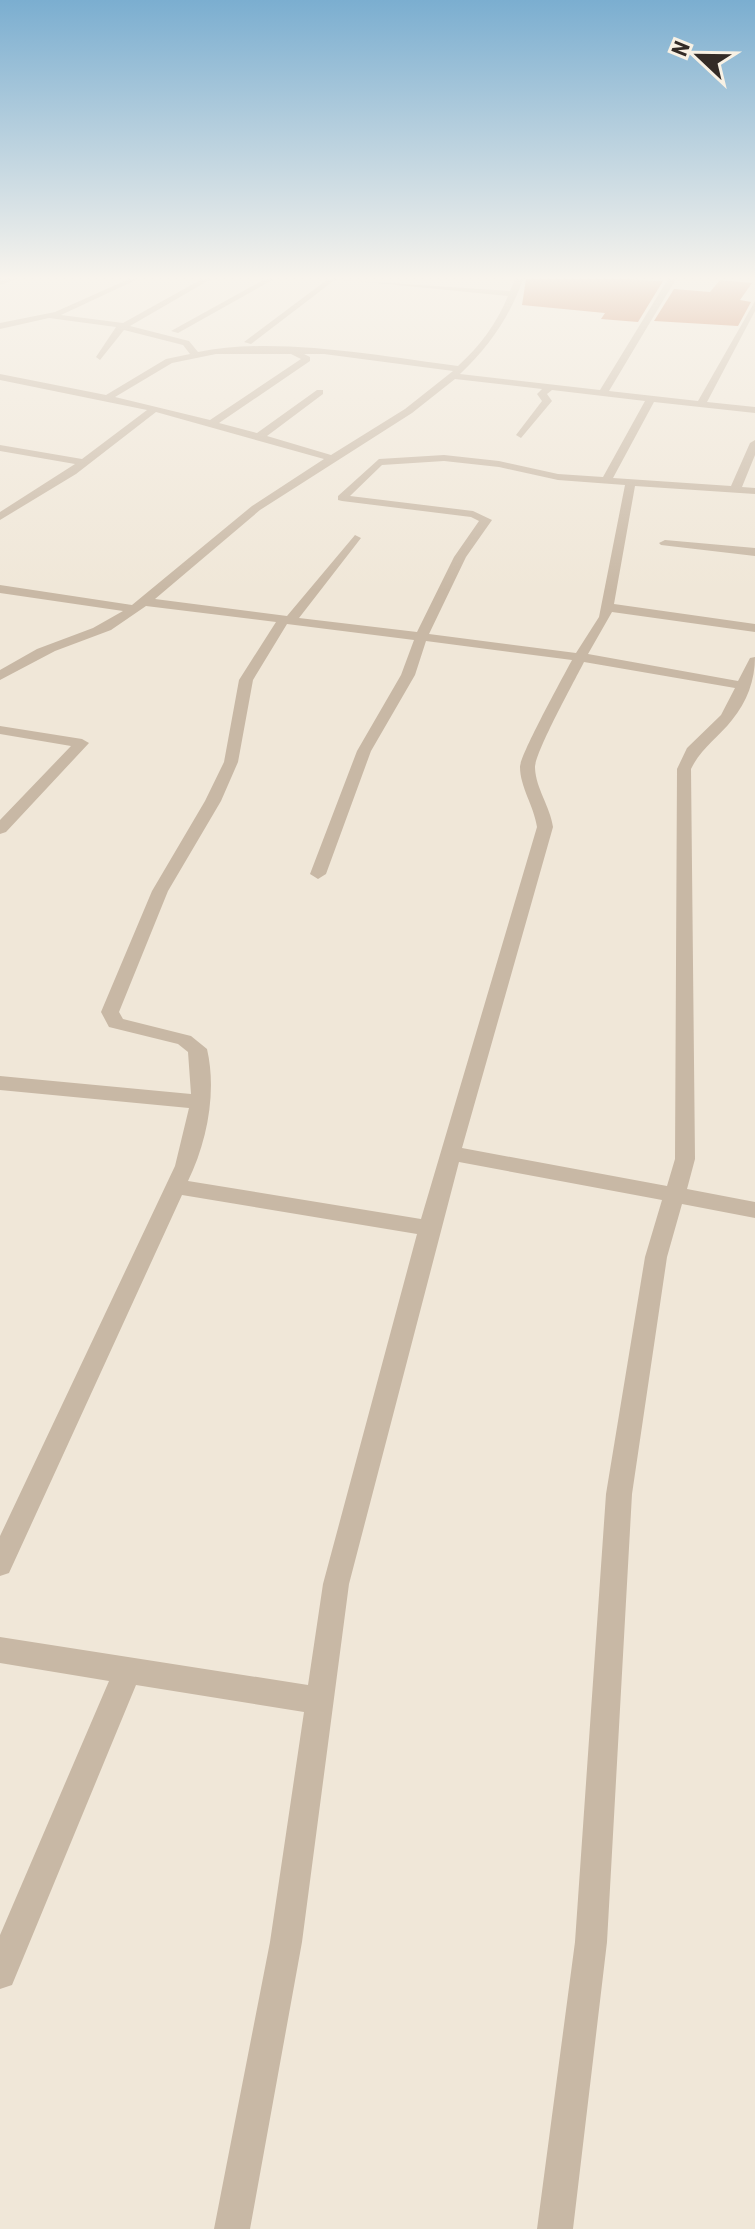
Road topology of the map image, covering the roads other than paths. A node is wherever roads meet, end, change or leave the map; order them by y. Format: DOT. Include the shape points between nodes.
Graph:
graph roads {
  1 [pos="23,383"];
  2 [pos="131,383"];
  3 [pos="272,383"];
  4 [pos="443,383"];
  5 [pos="525,383"];
  6 [pos="609,383"];
  7 [pos="712,383"];
  8 [pos="550,387"];
  9 [pos="320,392"];
  10 [pos="603,393"];
  11 [pos="110,396"];
  12 [pos="651,399"];
  13 [pos="701,404"];
  14 [pos="156,408"];
  15 [pos="755,409"];
  16 [pos="214,422"];
  17 [pos="521,435"];
  18 [pos="260,436"];
  19 [pos="755,443"];
  20 [pos="0,448"];
  21 [pos="330,458"];
  22 [pos="85,463"];
  23 [pos="607,479"];
  24 [pos="631,480"];
  25 [pos="735,490"];
  26 [pos="755,491"];
  27 [pos="755,508"];
  28 [pos="0,517"];
  29 [pos="355,538"];
  30 [pos="665,543"];
  31 [pos="755,552"];
  32 [pos="0,589"];
  33 [pos="140,606"];
  34 [pos="607,607"];
  35 [pos="288,619"];
  36 [pos="755,628"];
  37 [pos="422,635"];
  38 [pos="580,657"];
  39 [pos="751,674"];
  40 [pos="0,676"];
  41 [pos="0,730"];
  42 [pos="0,829"];
  43 [pos="318,874"];
  44 [pos="0,1083"];
  45 [pos="200,1102"];
  46 [pos="451,1153"];
  47 [pos="177,1187"];
  48 [pos="674,1194"];
  49 [pos="755,1210"];
  50 [pos="429,1228"];
  51 [pos="0,1564"];
  52 [pos="0,1650"];
  53 [pos="127,1672"];
  54 [pos="320,1701"];
  55 [pos="0,1973"];
  56 [pos="232,2229"];
  57 [pos="555,2229"];
  1 -- 11 [label="street"];
  2 -- 11 [label="street"];
  3 -- 16 [label="street"];
  4 -- 21 [label="street"];
  5 -- 8 [label="street"];
  6 -- 10 [label="street"];
  7 -- 13 [label="street"];
  8 -- 10 [label="street"];
  8 -- 17 [label="street" via="542,394 547,401"];
  9 -- 18 [label="street"];
  10 -- 12 [label="street"];
  11 -- 14 [label="street"];
  12 -- 13 [label="street"];
  12 -- 23 [label="street"];
  13 -- 15 [label="street"];
  14 -- 16 [label="street"];
  14 -- 22 [label="street"];
  16 -- 18 [label="street"];
  18 -- 21 [label="street"];
  19 -- 25 [label="street"];
  20 -- 22 [label="street"];
  21 -- 33 [label="street" via="226,530"];
  22 -- 28 [label="street"];
  23 -- 24 [label="street"];
  23 -- 37 [label="street" via="558,477 458,459 393,460 375,466 342,498 486,518 460,557"];
  24 -- 25 [label="street"];
  24 -- 34 [label="street"];
  25 -- 26 [label="street"];
  26 -- 27 [label="street"];
  29 -- 35 [label="street"];
  30 -- 31 [label="street"];
  32 -- 33 [label="street"];
  33 -- 35 [label="street"];
  33 -- 40 [label="street"];
  34 -- 36 [label="street"];
  34 -- 38 [label="street" via="597,636"];
  35 -- 37 [label="street"];
  35 -- 45 [label="street" via="246,680 231,762 160,891 110,1012 116,1023 184,1040 197,1049 202,1063"];
  37 -- 38 [label="street"];
  37 -- 43 [label="street" via="408,675 364,751"];
  38 -- 39 [label="street"];
  38 -- 46 [label="street" via="527,765 545,827"];
  39 -- 48 [label="street" via="727,717 692,751 684,769 687,1125 685,1159"];
  41 -- 42 [label="street" via="82,743"];
  44 -- 45 [label="street"];
  45 -- 47 [label="street"];
  46 -- 48 [label="street"];
  46 -- 50 [label="street"];
  47 -- 50 [label="street"];
  47 -- 51 [label="street"];
  48 -- 49 [label="street"];
  48 -- 57 [label="street" via="656,1257 619,1494 591,1942"];
  50 -- 54 [label="street" via="336,1584"];
  52 -- 53 [label="street"];
  53 -- 54 [label="street"];
  53 -- 55 [label="street"];
  54 -- 56 [label="street" via="286,1942"];
}
